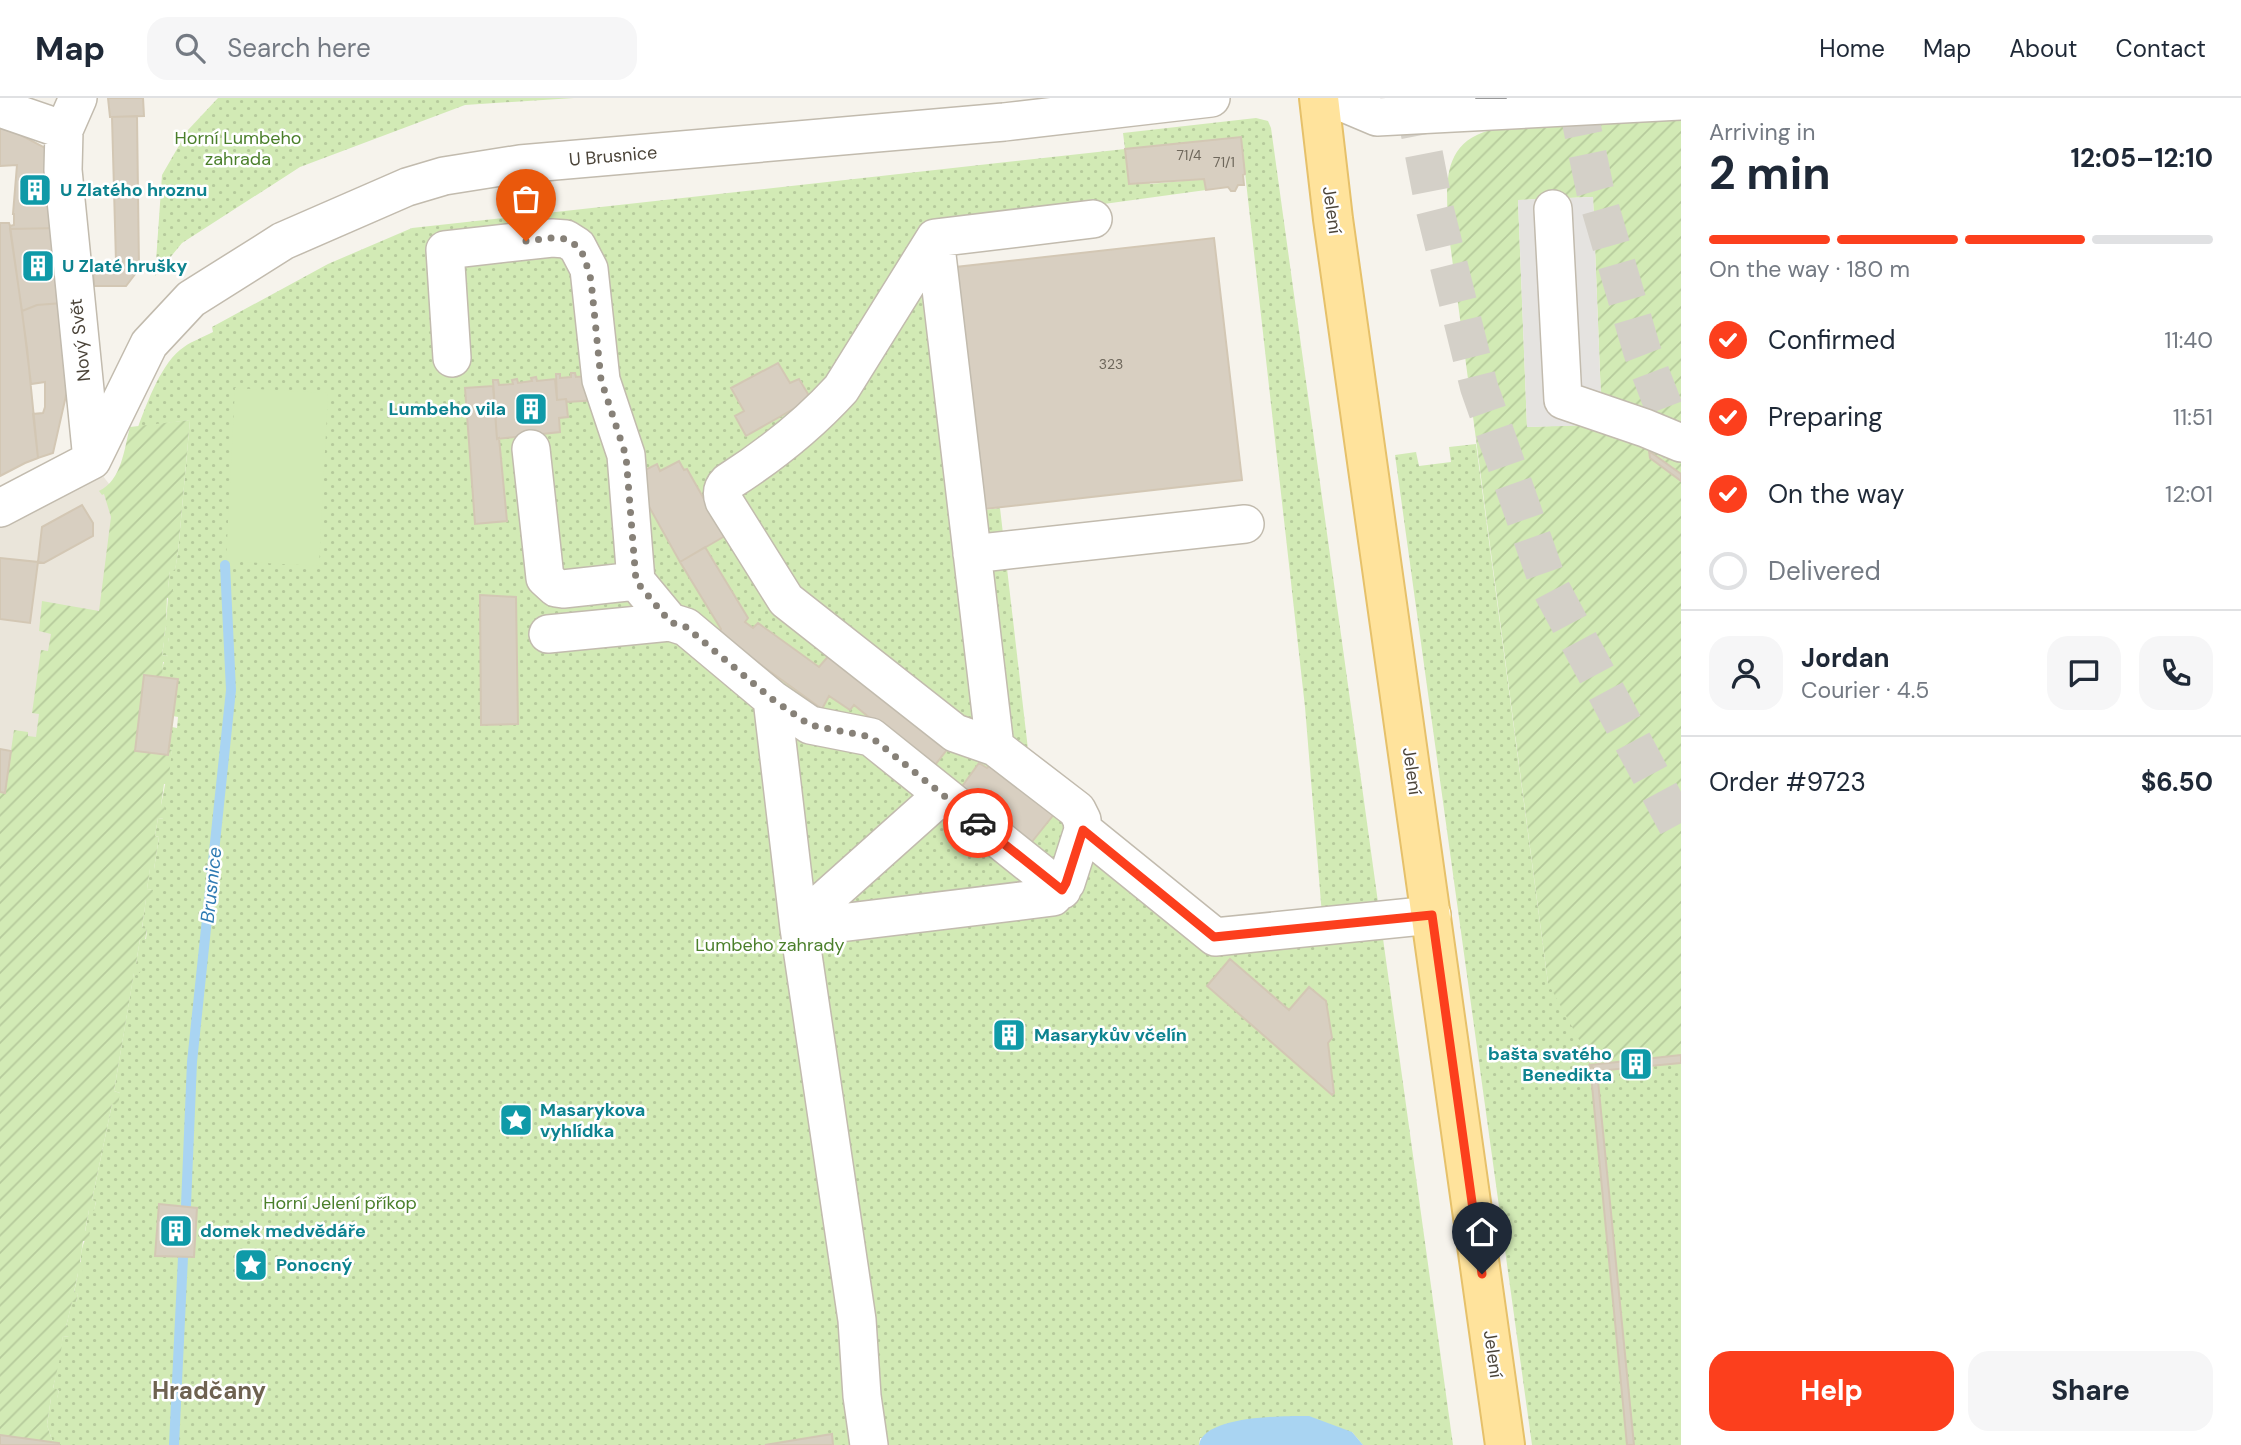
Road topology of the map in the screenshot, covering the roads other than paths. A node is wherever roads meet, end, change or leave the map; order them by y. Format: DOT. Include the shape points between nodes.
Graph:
graph roads {
  1 [pos="1211,98"];
  2 [pos="1319,98"];
  3 [pos="1332,98"];
  4 [pos="1681,101"];
  5 [pos="0,108"];
  6 [pos="71,114"];
  7 [pos="1553,209"];
  8 [pos="1093,219"];
  9 [pos="935,238"];
  10 [pos="452,358"];
  11 [pos="1681,443"];
  12 [pos="531,449"];
  13 [pos="92,460"];
  14 [pos="0,508"];
  15 [pos="1245,524"];
  16 [pos="972,554"];
  17 [pos="636,581"];
  18 [pos="670,622"];
  19 [pos="548,634"];
  20 [pos="772,699"];
  21 [pos="995,747"];
  22 [pos="943,794"];
  23 [pos="1083,830"];
  24 [pos="1062,890"];
  25 [pos="1432,915"];
  26 [pos="799,928"];
  27 [pos="869,1445"];
  28 [pos="1505,1445"];
  1 -- 13 [label="street, U Brusnice" via="1004,122 520,164 407,187 283,241 191,299 149,344"];
  2 -- 25 [label="main road, Jelení"];
  3 -- 4 [label="street" via="1377,117"];
  5 -- 6 [label="street"];
  6 -- 13 [label="street, Nový Svět" via="63,170"];
  7 -- 11 [label="street" via="1563,400"];
  8 -- 9 [label="street"];
  9 -- 16 [label="street"];
  9 -- 21 [label="street" via="841,389 761,461 723,486 722,495 786,600 955,733"];
  10 -- 17 [label="street" via="445,250 552,238 577,246 589,269 601,380 626,456"];
  12 -- 17 [label="street" via="545,578 563,589"];
  13 -- 14 [label="street"];
  15 -- 16 [label="street"];
  16 -- 21 [label="street"];
  17 -- 18 [label="street"];
  18 -- 19 [label="street"];
  18 -- 20 [label="street" via="686,627"];
  20 -- 22 [label="street" via="810,725 871,737"];
  20 -- 26 [label="street"];
  21 -- 23 [label="street" via="1077,810"];
  22 -- 24 [label="street"];
  22 -- 26 [label="street" via="810,912"];
  23 -- 24 [label="street"];
  23 -- 25 [label="street" via="1214,937"];
  24 -- 26 [label="street" via="1042,899"];
  25 -- 28 [label="main road, Jelení"];
  26 -- 27 [label="street" via="857,1320"];
}
